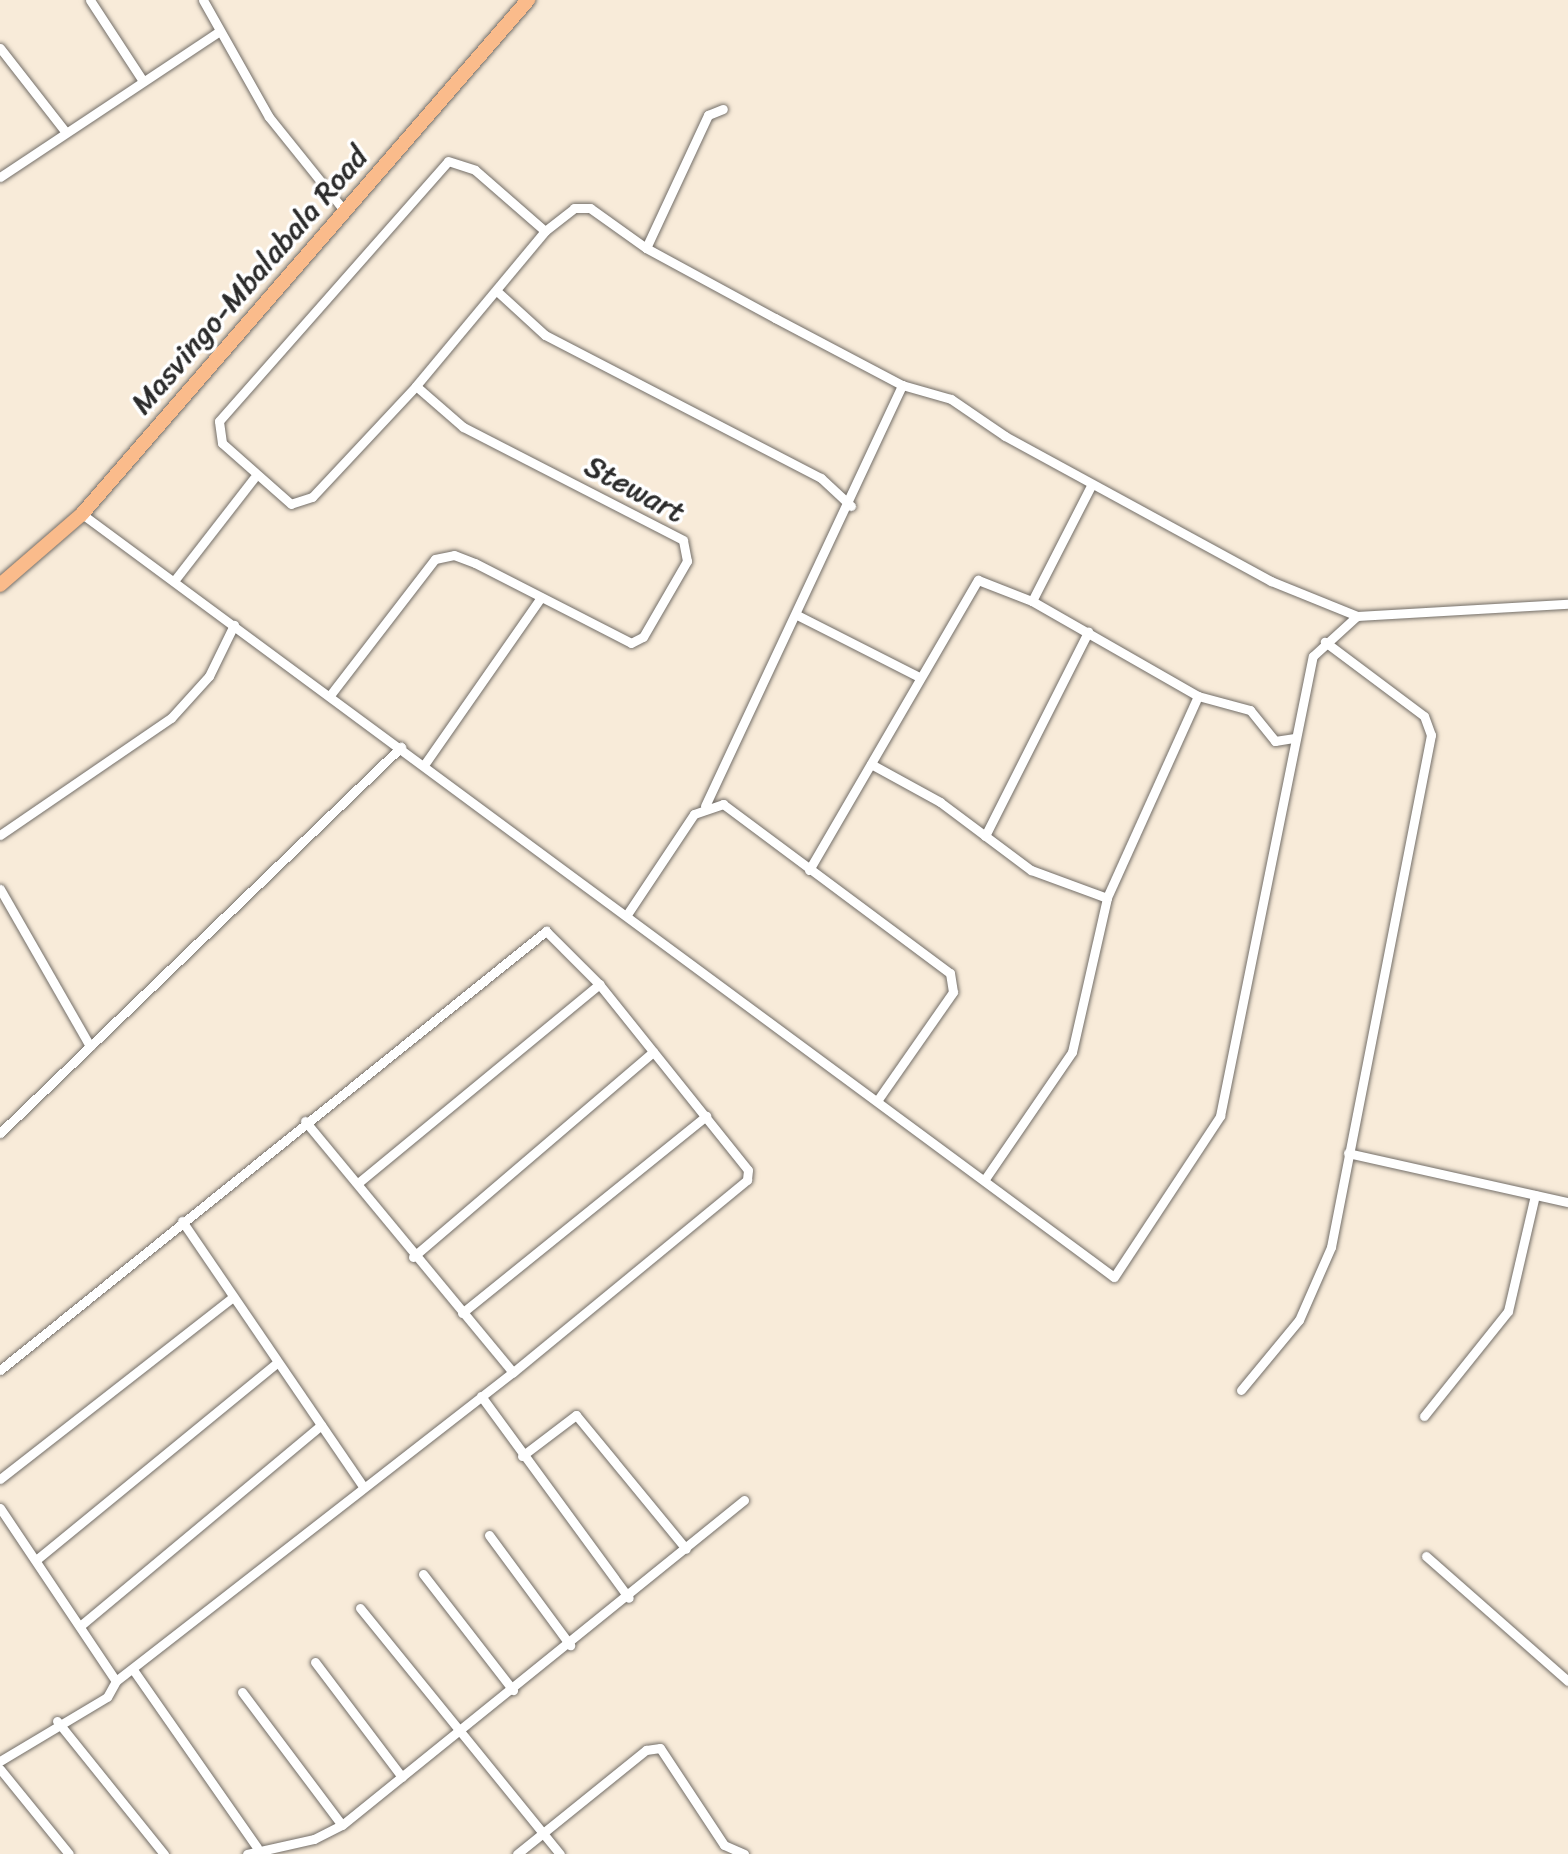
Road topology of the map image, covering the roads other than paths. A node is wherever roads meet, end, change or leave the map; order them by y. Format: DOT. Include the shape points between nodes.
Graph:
graph roads {
  1 [pos="90,0"];
  2 [pos="203,0"];
  3 [pos="528,0"];
  4 [pos="218,32"];
  5 [pos="0,48"];
  6 [pos="143,81"];
  7 [pos="723,109"];
  8 [pos="64,130"];
  9 [pos="0,177"];
  10 [pos="343,209"];
  11 [pos="545,231"];
  12 [pos="646,248"];
  13 [pos="499,293"];
  14 [pos="902,385"];
  15 [pos="416,386"];
  16 [pos="254,478"];
  17 [pos="1092,484"];
  18 [pos="851,506"];
  19 [pos="82,514"];
  20 [pos="174,581"];
  21 [pos="0,585"];
  22 [pos="540,599"];
  23 [pos="1032,601"];
  24 [pos="1568,604"];
  25 [pos="797,615"];
  26 [pos="1357,616"];
  27 [pos="234,625"];
  28 [pos="1088,632"];
  29 [pos="1325,642"];
  30 [pos="919,677"];
  31 [pos="331,694"];
  32 [pos="1198,696"];
  33 [pos="1295,738"];
  34 [pos="401,747"];
  35 [pos="871,764"];
  36 [pos="424,765"];
  37 [pos="705,806"];
  38 [pos="0,835"];
  39 [pos="985,836"];
  40 [pos="809,870"];
  41 [pos="0,889"];
  42 [pos="1107,898"];
  43 [pos="628,913"];
  44 [pos="599,984"];
  45 [pos="90,1046"];
  46 [pos="653,1052"];
  47 [pos="879,1098"];
  48 [pos="706,1116"];
  49 [pos="305,1121"];
  50 [pos="0,1133"];
  51 [pos="1348,1153"];
  52 [pos="985,1179"];
  53 [pos="358,1183"];
  54 [pos="1535,1195"];
  55 [pos="1568,1202"];
  56 [pos="182,1221"];
  57 [pos="413,1257"];
  58 [pos="232,1298"];
  59 [pos="462,1313"];
  60 [pos="277,1363"];
  61 [pos="0,1370"];
  62 [pos="513,1372"];
  63 [pos="1241,1390"];
  64 [pos="481,1396"];
  65 [pos="1424,1416"];
  66 [pos="321,1425"];
  67 [pos="522,1456"];
  68 [pos="0,1479"];
  69 [pos="363,1486"];
  70 [pos="744,1500"];
  71 [pos="0,1508"];
  72 [pos="489,1535"];
  73 [pos="686,1549"];
  74 [pos="1426,1556"];
  75 [pos="36,1560"];
  76 [pos="423,1574"];
  77 [pos="629,1598"];
  78 [pos="360,1608"];
  79 [pos="80,1626"];
  80 [pos="570,1645"];
  81 [pos="315,1662"];
  82 [pos="134,1671"];
  83 [pos="116,1681"];
  84 [pos="1568,1681"];
  85 [pos="513,1690"];
  86 [pos="242,1692"];
  87 [pos="57,1721"];
  88 [pos="460,1731"];
  89 [pos="0,1761"];
  90 [pos="0,1769"];
  91 [pos="402,1777"];
  92 [pos="342,1825"];
  93 [pos="543,1833"];
  94 [pos="724,1845"];
  95 [pos="257,1847"];
  96 [pos="69,1854"];
  97 [pos="164,1854"];
  98 [pos="247,1854"];
  99 [pos="517,1854"];
  100 [pos="560,1854"];
  101 [pos="713,1854"];
  102 [pos="744,1854"];
  1 -- 6 [label="street"];
  2 -- 4 [label="street"];
  3 -- 10 [label="highway, Masvingo-Mbalabala Road"];
  4 -- 6 [label="street"];
  4 -- 10 [label="street" via="269,117"];
  5 -- 8 [label="street"];
  6 -- 8 [label="street"];
  7 -- 12 [label="street" via="708,115"];
  8 -- 9 [label="street"];
  10 -- 19 [label="highway, Masvingo-Mbalabala Road"];
  11 -- 12 [label="street" via="581,205"];
  11 -- 13 [label="street"];
  11 -- 16 [label="street" via="475,170 448,161 229,402 219,421 222,443"];
  12 -- 14 [label="street"];
  13 -- 15 [label="street"];
  13 -- 18 [label="street" via="545,335 821,478"];
  14 -- 17 [label="street" via="951,399"];
  14 -- 18 [label="street"];
  15 -- 16 [label="street" via="303,502 291,504"];
  15 -- 22 [label="street, Stewart" via="463,427 683,540 688,549 643,637 631,643"];
  16 -- 20 [label="street"];
  17 -- 23 [label="street"];
  17 -- 26 [label="street" via="1271,581"];
  18 -- 25 [label="street"];
  19 -- 20 [label="street"];
  19 -- 21 [label="highway, Masvingo-Mbalabala Road"];
  20 -- 27 [label="street"];
  22 -- 31 [label="street" via="465,559 435,559"];
  22 -- 36 [label="street"];
  23 -- 28 [label="street"];
  23 -- 30 [label="street" via="978,580"];
  24 -- 26 [label="street"];
  25 -- 30 [label="street"];
  25 -- 37 [label="street"];
  26 -- 29 [label="street"];
  27 -- 31 [label="street"];
  27 -- 38 [label="street" via="209,676 171,718"];
  28 -- 32 [label="street"];
  28 -- 39 [label="street"];
  29 -- 33 [label="street" via="1306,676"];
  29 -- 51 [label="street" via="1424,716 1431,735"];
  30 -- 35 [label="street"];
  31 -- 34 [label="street"];
  32 -- 33 [label="street" via="1250,710 1275,741"];
  32 -- 42 [label="street"];
  33 -- 52 [label="street" via="1220,1116 1114,1277"];
  34 -- 36 [label="street"];
  34 -- 45 [label="street"];
  35 -- 39 [label="street"];
  35 -- 40 [label="street"];
  36 -- 43 [label="street"];
  37 -- 40 [label="street" via="723,804"];
  37 -- 43 [label="street"];
  39 -- 42 [label="street" via="1031,870"];
  40 -- 47 [label="street" via="953,982 953,992"];
  41 -- 45 [label="street"];
  42 -- 52 [label="street" via="1072,1052"];
  43 -- 47 [label="street"];
  44 -- 46 [label="street"];
  44 -- 49 [label="street" via="557,934 536,934"];
  44 -- 53 [label="street"];
  45 -- 50 [label="street"];
  46 -- 48 [label="street"];
  46 -- 57 [label="street"];
  47 -- 52 [label="street"];
  48 -- 59 [label="street"];
  48 -- 62 [label="street" via="743,1162 747,1180"];
  49 -- 53 [label="street"];
  49 -- 56 [label="street"];
  51 -- 54 [label="street"];
  51 -- 63 [label="street" via="1321,1277 1299,1320"];
  53 -- 57 [label="street"];
  54 -- 55 [label="street"];
  54 -- 65 [label="street" via="1508,1311"];
  56 -- 58 [label="street"];
  56 -- 61 [label="street"];
  57 -- 59 [label="street"];
  58 -- 60 [label="street"];
  58 -- 68 [label="street"];
  59 -- 62 [label="street"];
  60 -- 66 [label="street"];
  60 -- 75 [label="street"];
  62 -- 64 [label="street"];
  64 -- 67 [label="street"];
  64 -- 69 [label="street"];
  66 -- 69 [label="street"];
  66 -- 79 [label="street"];
  67 -- 73 [label="street" via="576,1415"];
  67 -- 77 [label="street"];
  69 -- 82 [label="street"];
  70 -- 73 [label="street"];
  71 -- 75 [label="street"];
  72 -- 80 [label="street"];
  73 -- 77 [label="street"];
  74 -- 84 [label="street"];
  75 -- 79 [label="street"];
  76 -- 85 [label="street"];
  77 -- 80 [label="street"];
  78 -- 88 [label="street"];
  79 -- 83 [label="street"];
  80 -- 85 [label="street"];
  81 -- 91 [label="street"];
  82 -- 83 [label="street"];
  82 -- 95 [label="street"];
  83 -- 87 [label="street" via="107,1697"];
  85 -- 88 [label="street"];
  86 -- 92 [label="street"];
  87 -- 89 [label="street"];
  87 -- 97 [label="street"];
  88 -- 91 [label="street"];
  88 -- 93 [label="street"];
  90 -- 96 [label="street"];
  91 -- 92 [label="street"];
  92 -- 95 [label="street" via="314,1839"];
  93 -- 94 [label="street" via="646,1750 660,1748"];
  93 -- 99 [label="street"];
  93 -- 100 [label="street"];
  94 -- 101 [label="street"];
  94 -- 102 [label="street"];
  95 -- 98 [label="street"];
}
